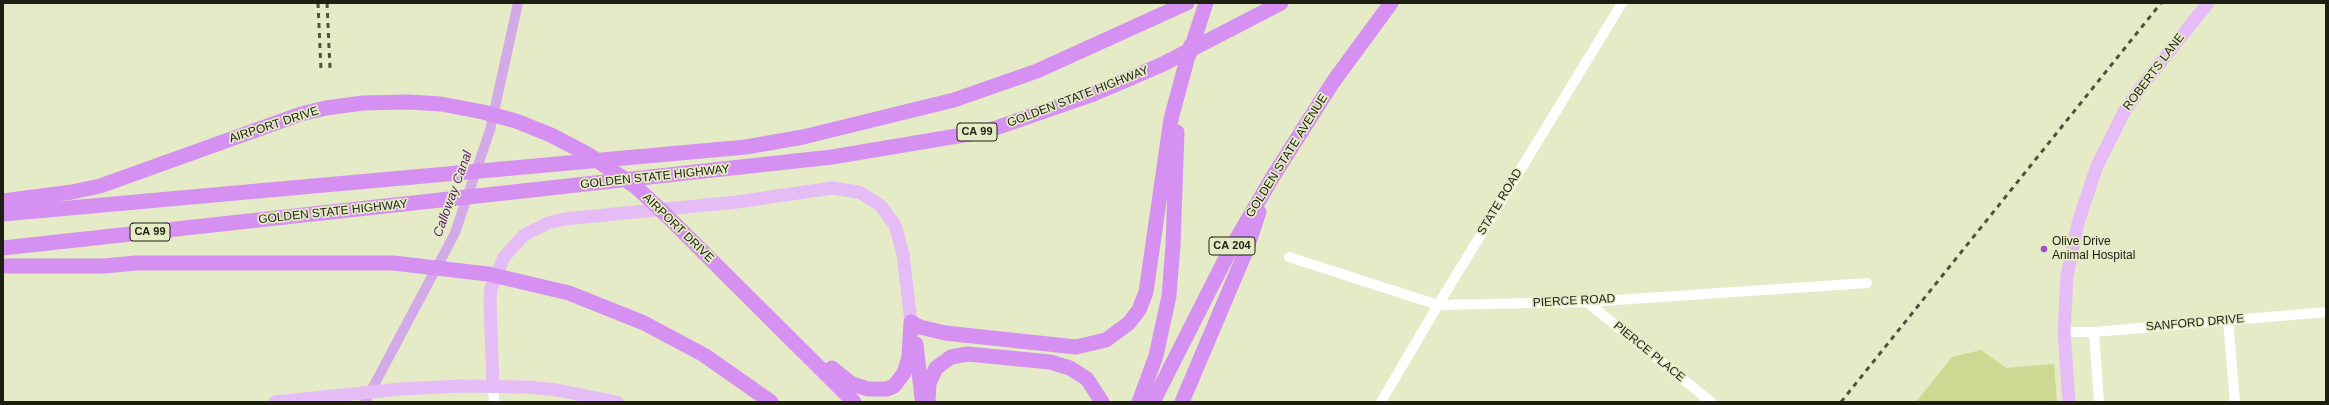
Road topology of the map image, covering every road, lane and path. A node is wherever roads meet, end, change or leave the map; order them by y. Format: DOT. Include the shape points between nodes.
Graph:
graph roads {
  1 [pos="1187,3"];
  2 [pos="1206,3"];
  3 [pos="1281,3"];
  4 [pos="1391,3"];
  5 [pos="1622,3"];
  6 [pos="2208,3"];
  7 [pos="1183,77"];
  8 [pos="1272,178"];
  9 [pos="3,201"];
  10 [pos="3,214"];
  11 [pos="3,248"];
  12 [pos="1289,257"];
  13 [pos="3,266"];
  14 [pos="1866,283"];
  15 [pos="1587,302"];
  16 [pos="1438,305"];
  17 [pos="2326,312"];
  18 [pos="768,316"];
  19 [pos="2228,320"];
  20 [pos="911,322"];
  21 [pos="2064,332"];
  22 [pos="2094,332"];
  23 [pos="494,386"];
  24 [pos="275,402"];
  25 [pos="494,402"];
  26 [pos="617,402"];
  27 [pos="771,402"];
  28 [pos="854,402"];
  29 [pos="923,402"];
  30 [pos="928,402"];
  31 [pos="1102,402"];
  32 [pos="1139,402"];
  33 [pos="1153,402"];
  34 [pos="1182,402"];
  35 [pos="1381,402"];
  36 [pos="1711,402"];
  37 [pos="2069,402"];
  38 [pos="2099,402"];
  39 [pos="2235,402"];
  1 -- 10 [label="highway, GOLDEN STATE HIGHWAY" via="1037,71 954,100 803,137 746,147 645,157"];
  2 -- 7 [label="highway"];
  3 -- 11 [label="highway, GOLDEN STATE HIGHWAY / CA 99" via="1161,65 1091,95 987,131 832,157"];
  4 -- 8 [label="highway, GOLDEN STATE AVENUE / CA 204" via="1333,82"];
  5 -- 16 [label="street, STATE ROAD"];
  6 -- 21 [label="main road, ROBERTS LANE" via="2141,87 2124,112 2097,166 2071,253"];
  7 -- 20 [label="highway" via="1171,119 1146,292 1139,310 1124,328 1106,340 1076,347 945,333"];
  7 -- 32 [label="highway" via="1169,296 1156,356"];
  8 -- 33 [label="highway, GOLDEN STATE AVENUE / CA 204" via="1229,252"];
  8 -- 34 [label="highway" via="1246,251"];
  9 -- 18 [label="highway, AIRPORT DRIVE" via="100,186 314,111 380,102 441,104 505,118 537,129 569,144 622,177 653,202"];
  12 -- 16 [label="street, PIERCE ROAD"];
  13 -- 27 [label="highway" via="393,263 471,271 525,281 589,300 657,329 709,358"];
  14 -- 15 [label="street, PIERCE ROAD"];
  15 -- 16 [label="street, PIERCE ROAD"];
  15 -- 36 [label="street, PIERCE PLACE"];
  16 -- 35 [label="street, STATE ROAD"];
  17 -- 19 [label="street, SANFORD DRIVE"];
  18 -- 20 [label="highway" via="845,380 852,384 878,389 894,386 904,373 909,357"];
  18 -- 28 [label="highway, AIRPORT DRIVE"];
  19 -- 22 [label="street, SANFORD DRIVE"];
  19 -- 39 [label="street"];
  20 -- 23 [label="main road" via="903,254 895,225 880,205 859,192 832,188 737,202 564,219 548,223 524,235 504,257 491,288"];
  20 -- 29 [label="highway"];
  21 -- 22 [label="street, SANFORD DRIVE"];
  21 -- 37 [label="main road, ROBERTS LANE"];
  22 -- 38 [label="street"];
  23 -- 24 [label="main road" via="400,389"];
  23 -- 25 [label="street"];
  23 -- 26 [label="main road" via="557,390"];
  30 -- 31 [label="highway" via="929,383 936,368 951,357 968,354 1050,362 1070,368 1087,379"];
}
